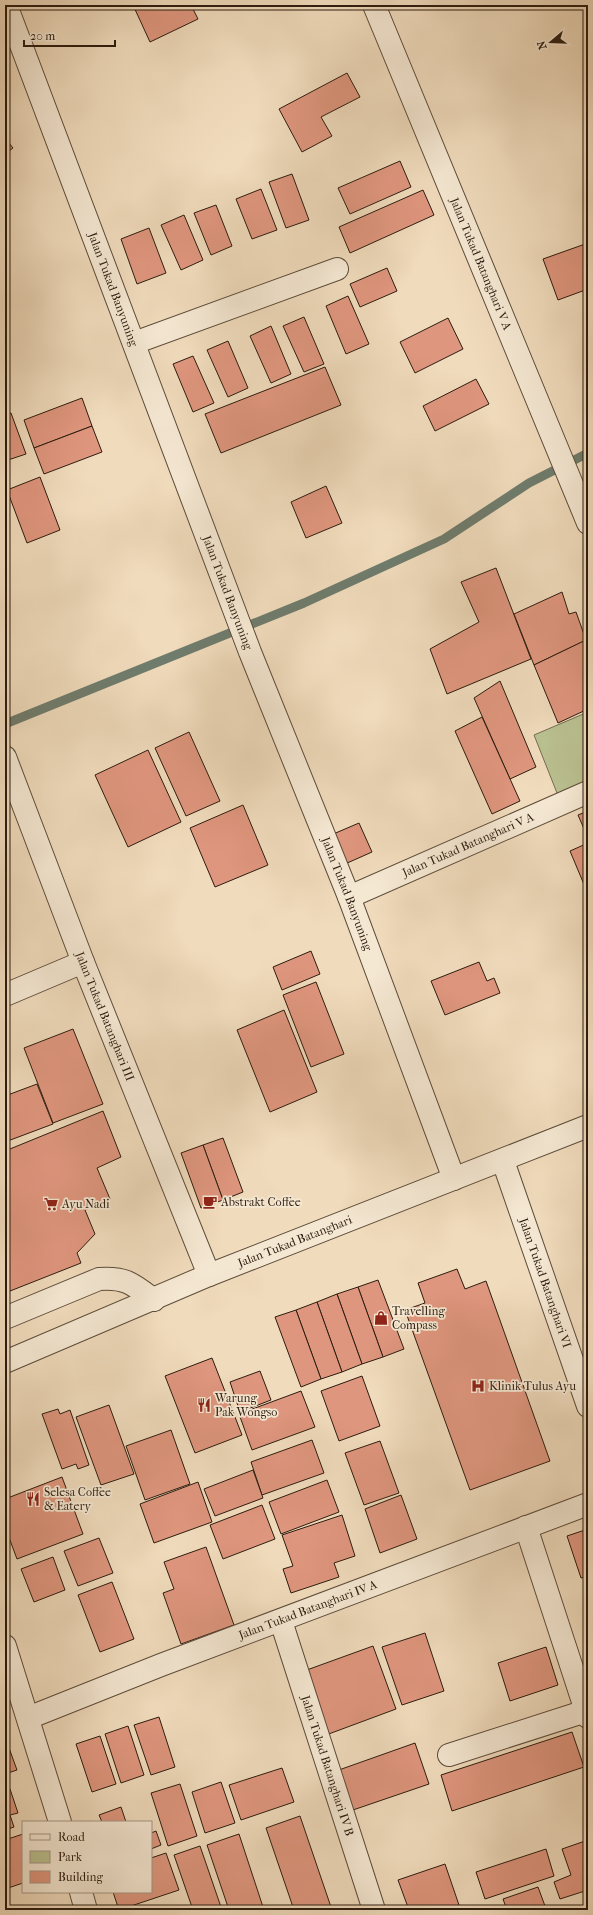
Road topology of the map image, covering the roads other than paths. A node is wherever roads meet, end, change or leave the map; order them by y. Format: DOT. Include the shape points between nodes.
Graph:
graph roads {
  1 [pos="6,5"];
  2 [pos="374,5"];
  3 [pos="337,269"];
  4 [pos="134,343"];
  5 [pos="588,523"];
  6 [pos="5,757"];
  7 [pos="588,792"];
  8 [pos="349,897"];
  9 [pos="83,962"];
  10 [pos="5,995"];
  11 [pos="588,1126"];
  12 [pos="502,1161"];
  13 [pos="454,1178"];
  14 [pos="209,1275"];
  15 [pos="154,1300"];
  16 [pos="5,1318"];
  17 [pos="5,1362"];
  18 [pos="588,1406"];
  19 [pos="588,1504"];
  20 [pos="526,1527"];
  21 [pos="281,1620"];
  22 [pos="5,1646"];
  23 [pos="587,1714"];
  24 [pos="28,1718"];
  25 [pos="449,1755"];
  26 [pos="60,1821"];
  27 [pos="81,1893"];
  28 [pos="86,1910"];
  29 [pos="374,1910"];
  1 -- 4 [label="street, Jalan Tukad Banyuning"];
  2 -- 5 [label="street, Jalan Tukad Batanghari V A"];
  3 -- 4 [label="street"];
  4 -- 8 [label="street, Jalan Tukad Banyuning" via="250,652"];
  6 -- 9 [label="street, Jalan Tukad Batanghari III"];
  7 -- 8 [label="street, Jalan Tukad Batanghari V A"];
  8 -- 13 [label="street, Jalan Tukad Banyuning"];
  9 -- 10 [label="street"];
  9 -- 14 [label="street, Jalan Tukad Batanghari III"];
  11 -- 12 [label="street, Jalan Tukad Batanghari"];
  12 -- 13 [label="street, Jalan Tukad Batanghari"];
  12 -- 18 [label="street, Jalan Tukad Batanghari VI"];
  13 -- 14 [label="street, Jalan Tukad Batanghari"];
  14 -- 15 [label="street, Jalan Tukad Batanghari"];
  15 -- 16 [label="street" via="132,1283 115,1278 99,1279"];
  15 -- 17 [label="street, Jalan Tukad Batanghari"];
  19 -- 20 [label="street, Jalan Tukad Batanghari IV A"];
  20 -- 21 [label="street, Jalan Tukad Batanghari IV A"];
  20 -- 23 [label="street"];
  21 -- 24 [label="street, Jalan Tukad Batanghari IV A"];
  21 -- 29 [label="street, Jalan Tukad Batanghari IV B"];
  22 -- 24 [label="street"];
  23 -- 25 [label="street"];
  24 -- 26 [label="street"];
  27 -- 28 [label="street"];
}
